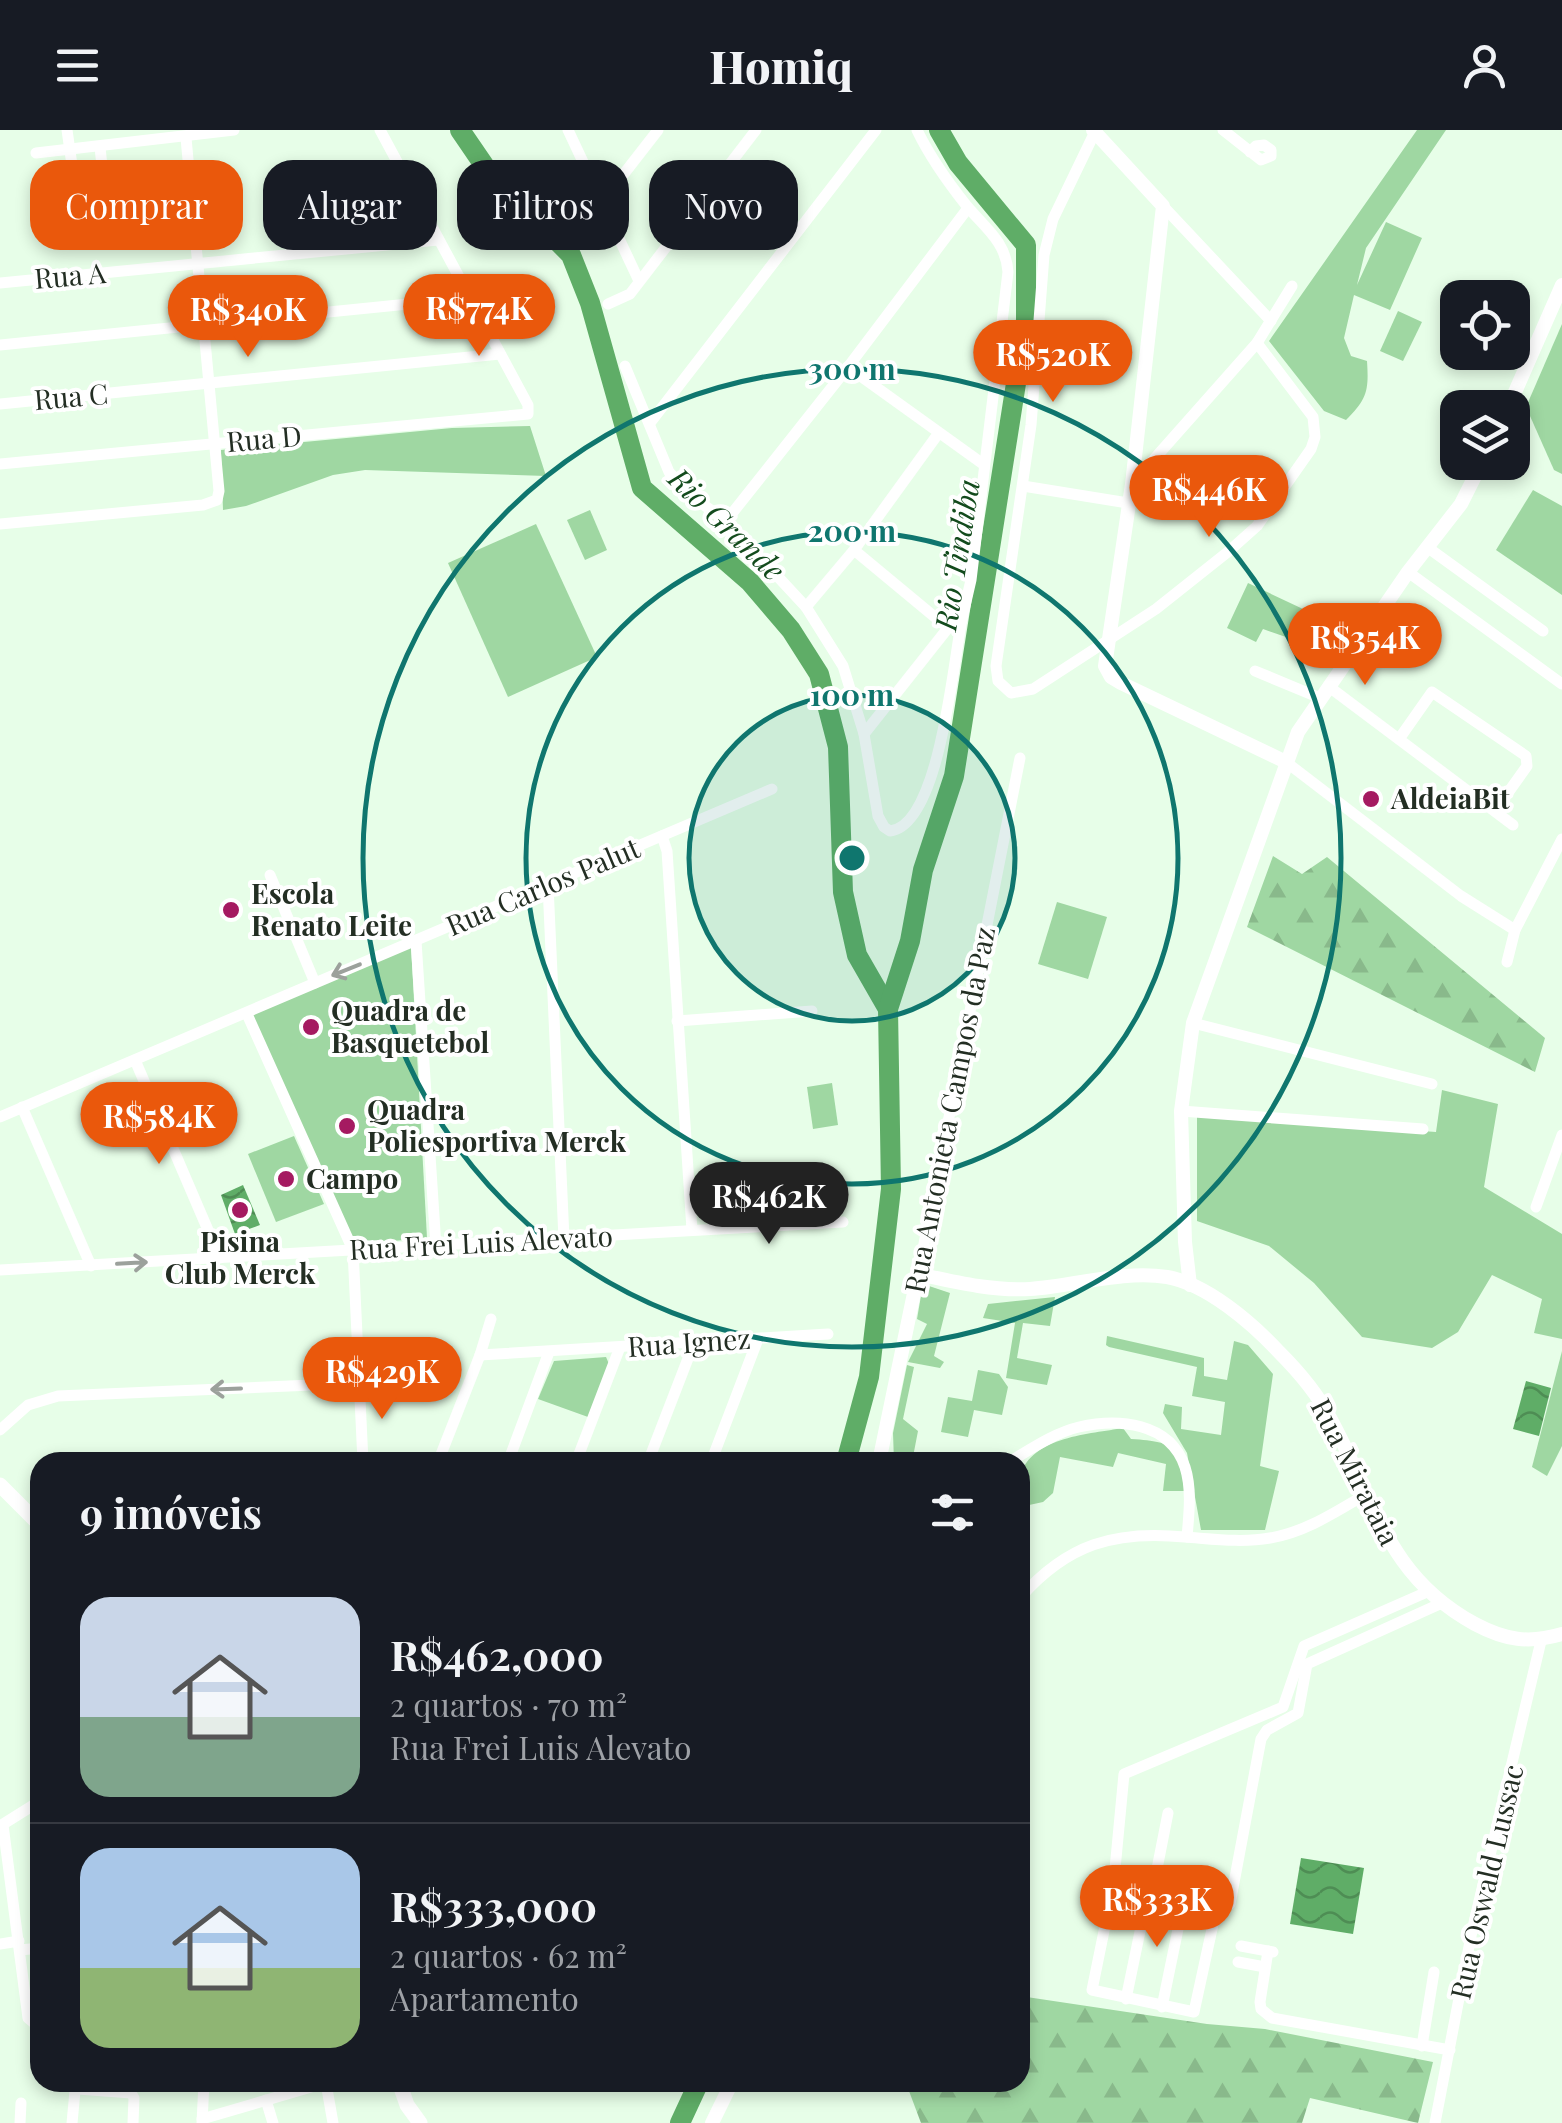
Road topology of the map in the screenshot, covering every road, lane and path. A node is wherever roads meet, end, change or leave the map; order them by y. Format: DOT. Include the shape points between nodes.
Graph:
graph roads {
  1 [pos="67,130"];
  2 [pos="234,130"];
  3 [pos="380,130"];
  4 [pos="568,130"];
  5 [pos="658,130"];
  6 [pos="756,130"];
  7 [pos="876,130"];
  8 [pos="917,130"];
  9 [pos="1224,130"];
  10 [pos="217,132"];
  11 [pos="1094,132"];
  12 [pos="186,138"];
  13 [pos="100,147"];
  14 [pos="69,150"];
  15 [pos="36,152"];
  16 [pos="1250,152"];
  17 [pos="582,160"];
  18 [pos="629,167"];
  19 [pos="1163,206"];
  20 [pos="968,208"];
  21 [pos="438,240"];
  22 [pos="624,250"];
  23 [pos="199,264"];
  24 [pos="639,281"];
  25 [pos="0,283"];
  26 [pos="1562,285"];
  27 [pos="1292,286"];
  28 [pos="468,298"];
  29 [pos="608,304"];
  30 [pos="1271,321"];
  31 [pos="204,326"];
  32 [pos="1258,343"];
  33 [pos="0,345"];
  34 [pos="500,354"];
  35 [pos="626,366"];
  36 [pos="848,367"];
  37 [pos="209,385"];
  38 [pos="1516,390"];
  39 [pos="0,404"];
  40 [pos="650,423"];
  41 [pos="938,434"];
  42 [pos="214,444"];
  43 [pos="0,464"];
  44 [pos="983,464"];
  45 [pos="1473,480"];
  46 [pos="1132,484"];
  47 [pos="1024,486"];
  48 [pos="1128,502"];
  49 [pos="726,521"];
  50 [pos="0,524"];
  51 [pos="1427,547"];
  52 [pos="854,550"];
  53 [pos="1408,572"];
  54 [pos="806,607"];
  55 [pos="962,619"];
  56 [pos="948,628"];
  57 [pos="1543,631"];
  58 [pos="1108,642"];
  59 [pos="1255,670"];
  60 [pos="1562,684"];
  61 [pos="1324,692"];
  62 [pos="864,734"];
  63 [pos="1399,739"];
  64 [pos="1020,758"];
  65 [pos="1286,762"];
  66 [pos="772,790"];
  67 [pos="1495,811"];
  68 [pos="1513,825"];
  69 [pos="662,836"];
  70 [pos="1562,838"];
  71 [pos="270,876"];
  72 [pos="548,885"];
  73 [pos="1515,930"];
  74 [pos="416,942"];
  75 [pos="1507,962"];
  76 [pos="314,983"];
  77 [pos="812,1011"];
  78 [pos="246,1014"];
  79 [pos="677,1021"];
  80 [pos="1193,1023"];
  81 [pos="135,1060"];
  82 [pos="1432,1084"];
  83 [pos="22,1107"];
  84 [pos="1181,1111"];
  85 [pos="0,1117"];
  86 [pos="1423,1129"];
  87 [pos="1562,1135"];
  88 [pos="1556,1171"];
  89 [pos="1536,1206"];
  90 [pos="843,1222"];
  91 [pos="692,1230"];
  92 [pos="564,1239"];
  93 [pos="436,1247"];
  94 [pos="352,1250"];
  95 [pos="220,1258"];
  96 [pos="91,1266"];
  97 [pos="0,1270"];
  98 [pos="918,1274"];
  99 [pos="1190,1285"];
  100 [pos="491,1319"];
  101 [pos="828,1334"];
  102 [pos="758,1339"];
  103 [pos="694,1342"];
  104 [pos="620,1347"];
  105 [pos="549,1352"];
  106 [pos="480,1355"];
  107 [pos="359,1384"];
  108 [pos="0,1430"];
  109 [pos="362,1452"];
  110 [pos="442,1452"];
  111 [pos="512,1452"];
  112 [pos="580,1452"];
  113 [pos="652,1452"];
  114 [pos="716,1452"];
  115 [pos="881,1452"];
  116 [pos="1028,1452"];
  117 [pos="0,1485"];
  118 [pos="1368,1493"];
  119 [pos="30,1513"];
  120 [pos="1187,1537"];
  121 [pos="1030,1587"];
  122 [pos="1427,1592"];
  123 [pos="1442,1604"];
  124 [pos="1562,1634"];
  125 [pos="1541,1641"];
  126 [pos="30,1807"];
  127 [pos="1168,1814"];
  128 [pos="1,1826"];
  129 [pos="1148,1893"];
  130 [pos="1184,1900"];
  131 [pos="1217,1906"];
  132 [pos="0,1944"];
  133 [pos="19,1946"];
  134 [pos="1241,1946"];
  135 [pos="30,1947"];
  136 [pos="1238,1962"];
  137 [pos="1265,1967"];
  138 [pos="1434,1972"];
  139 [pos="1126,2000"];
  140 [pos="1162,2007"];
  141 [pos="30,2021"];
  142 [pos="1422,2046"];
  143 [pos="1450,2050"];
  144 [pos="74,2092"];
  145 [pos="118,2092"];
  146 [pos="203,2092"];
  147 [pos="295,2092"];
  148 [pos="328,2092"];
  149 [pos="402,2092"];
  150 [pos="727,2092"];
  151 [pos="266,2100"];
  152 [pos="21,2103"];
  153 [pos="202,2121"];
  154 [pos="20,2123"];
  155 [pos="72,2123"];
  156 [pos="133,2123"];
  157 [pos="273,2123"];
  158 [pos="333,2123"];
  159 [pos="420,2123"];
  160 [pos="712,2123"];
  161 [pos="1435,2123"];
  1 -- 14 [label="street"];
  2 -- 10 [label="street"];
  3 -- 21 [label="street"];
  4 -- 17 [label="street"];
  5 -- 18 [label="street"];
  6 -- 24 [label="street"];
  7 -- 40 [label="street"];
  8 -- 20 [label="street"];
  9 -- 16 [label="street"];
  10 -- 12 [label="street"];
  11 -- 19 [label="street"];
  11 -- 47 [label="street" via="1053,219 1044,255"];
  12 -- 13 [label="street"];
  12 -- 23 [label="street"];
  13 -- 14 [label="street"];
  13 -- 14 [label="street" via="104,186 80,194"];
  14 -- 15 [label="street"];
  19 -- 30 [label="street"];
  19 -- 46 [label="street"];
  20 -- 36 [label="street"];
  20 -- 44 [label="street" via="1001,243 1008,272"];
  21 -- 23 [label="street, Rua A"];
  21 -- 28 [label="street"];
  22 -- 24 [label="street"];
  23 -- 25 [label="street, Rua A"];
  23 -- 31 [label="street"];
  24 -- 29 [label="street" via="630,294"];
  26 -- 38 [label="street"];
  27 -- 30 [label="street"];
  28 -- 31 [label="street"];
  28 -- 34 [label="street"];
  30 -- 32 [label="street"];
  31 -- 33 [label="street"];
  31 -- 37 [label="street"];
  32 -- 46 [label="street"];
  32 -- 58 [label="street" via="1313,417 1312,449 1258,526"];
  34 -- 37 [label="street, Rua C"];
  34 -- 42 [label="street, Rua D" via="528,414"];
  35 -- 40 [label="street"];
  36 -- 41 [label="street"];
  36 -- 49 [label="street"];
  37 -- 39 [label="street, Rua C"];
  37 -- 42 [label="street"];
  40 -- 49 [label="street" via="669,472"];
  41 -- 44 [label="street"];
  41 -- 52 [label="street"];
  42 -- 43 [label="street, Rua D"];
  42 -- 50 [label="street" via="219,491 217,500 203,506"];
  44 -- 55 [label="street"];
  45 -- 51 [label="street"];
  46 -- 48 [label="street"];
  47 -- 48 [label="street"];
  47 -- 58 [label="street" via="998,681 1010,693 1033,689"];
  48 -- 58 [label="street"];
  49 -- 54 [label="street"];
  51 -- 53 [label="street"];
  51 -- 57 [label="street"];
  52 -- 54 [label="street"];
  52 -- 56 [label="street"];
  53 -- 60 [label="street"];
  53 -- 61 [label="street"];
  54 -- 62 [label="street" via="843,666"];
  55 -- 56 [label="street"];
  55 -- 62 [label="street" via="936,769 916,813 897,830 884,827 878,816"];
  56 -- 62 [label="street"];
  58 -- 65 [label="street" via="1111,677"];
  59 -- 61 [label="street"];
  61 -- 63 [label="street"];
  61 -- 65 [label="street"];
  63 -- 67 [label="street"];
  63 -- 67 [label="street" via="1432,692 1526,756 1528,766"];
  64 -- 98 [label="street, Rua Antonieta Campos da Paz"];
  65 -- 73 [label="street"];
  65 -- 80 [label="street"];
  66 -- 69 [label="street, Rua Carlos Palut"];
  67 -- 68 [label="street"];
  69 -- 72 [label="street, Rua Carlos Palut"];
  69 -- 79 [label="street"];
  70 -- 73 [label="street"];
  71 -- 76 [label="street"];
  72 -- 74 [label="street, Rua Carlos Palut"];
  72 -- 92 [label="street"];
  73 -- 75 [label="street"];
  74 -- 76 [label="street, Rua Carlos Palut, one-way"];
  74 -- 93 [label="street"];
  76 -- 78 [label="street, Rua Carlos Palut"];
  77 -- 79 [label="street"];
  78 -- 81 [label="street, Rua Carlos Palut"];
  78 -- 94 [label="street"];
  79 -- 91 [label="street"];
  80 -- 82 [label="street"];
  80 -- 84 [label="street"];
  81 -- 83 [label="street, Rua Carlos Palut"];
  81 -- 95 [label="street"];
  83 -- 85 [label="street, Rua Carlos Palut"];
  83 -- 96 [label="street"];
  84 -- 86 [label="street"];
  84 -- 99 [label="street"];
  87 -- 88 [label="street"];
  88 -- 89 [label="street"];
  90 -- 91 [label="street, Rua Frei Luis Alevato"];
  91 -- 92 [label="street, Rua Frei Luis Alevato"];
  92 -- 93 [label="street, Rua Frei Luis Alevato"];
  93 -- 94 [label="street, Rua Frei Luis Alevato"];
  94 -- 95 [label="street, Rua Frei Luis Alevato"];
  94 -- 107 [label="street"];
  96 -- 95 [label="street, Rua Frei Luis Alevato, one-way"];
  96 -- 97 [label="street, Rua Frei Luis Alevato"];
  98 -- 99 [label="street, Rua Mirataia" via="1008,1289 1148,1276"];
  98 -- 115 [label="street, Rua Antonieta Campos da Paz"];
  99 -- 118 [label="street, Rua Mirataia" via="1276,1348 1306,1381"];
  100 -- 106 [label="street"];
  101 -- 102 [label="street, Rua Ignez"];
  102 -- 103 [label="street, Rua Ignez"];
  102 -- 114 [label="street"];
  103 -- 104 [label="street, Rua Ignez"];
  103 -- 113 [label="street"];
  104 -- 105 [label="street, Rua Ignez"];
  104 -- 112 [label="street"];
  105 -- 106 [label="street, Rua Ignez"];
  105 -- 111 [label="street"];
  106 -- 110 [label="street"];
  107 -- 108 [label="street, one-way" via="58,1396 28,1404"];
  107 -- 109 [label="street"];
  116 -- 120 [label="street" via="1077,1427 1124,1423 1153,1430 1173,1445 1186,1468"];
  117 -- 119 [label="main road"];
  118 -- 120 [label="street" via="1279,1536"];
  118 -- 122 [label="street, Rua Mirataia" via="1389,1541"];
  120 -- 121 [label="street" via="1090,1544"];
  122 -- 123 [label="street, Rua Mirataia"];
  122 -- 127 [label="street" via="1304,1646 1283,1707 1124,1774 1115,1870 1122,1881 1154,1884"];
  123 -- 125 [label="street, Rua Mirataia" via="1487,1630"];
  123 -- 131 [label="street" via="1307,1664 1298,1714 1261,1738 1232,1900"];
  124 -- 125 [label="street, Rua Mirataia"];
  125 -- 143 [label="street, Rua Oswald Lussac"];
  126 -- 128 [label="street"];
  128 -- 133 [label="street"];
  129 -- 130 [label="street"];
  129 -- 139 [label="street"];
  129 -- 139 [label="street" via="1115,1887 1091,1987"];
  130 -- 131 [label="street"];
  130 -- 140 [label="street"];
  131 -- 140 [label="street" via="1195,2010"];
  132 -- 133 [label="street"];
  133 -- 135 [label="street"];
  133 -- 141 [label="street"];
  134 -- 137 [label="street" via="1271,1951"];
  136 -- 137 [label="street"];
  137 -- 142 [label="street" via="1260,2002 1272,2018"];
  138 -- 142 [label="street"];
  139 -- 140 [label="street"];
  142 -- 143 [label="street"];
  143 -- 161 [label="street, Rua Oswald Lussac"];
  144 -- 155 [label="street"];
  145 -- 156 [label="street" via="134,2098"];
  146 -- 153 [label="street"];
  147 -- 151 [label="street"];
  148 -- 158 [label="street"];
  149 -- 159 [label="main road"];
  150 -- 160 [label="street"];
  151 -- 153 [label="street"];
  151 -- 157 [label="street"];
  152 -- 154 [label="street"];
}
